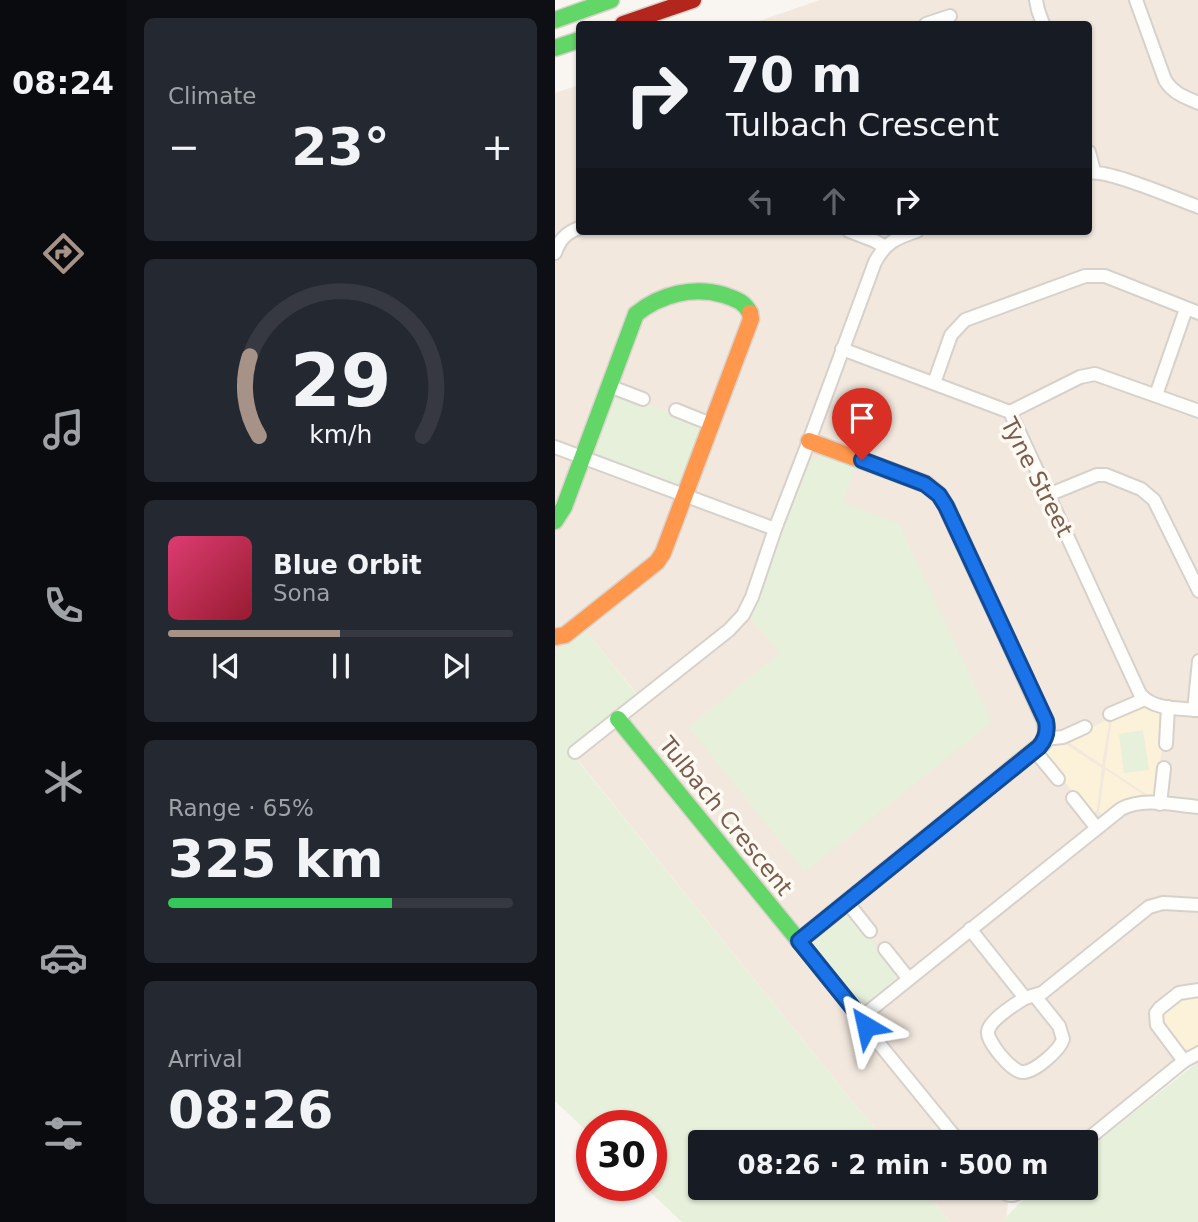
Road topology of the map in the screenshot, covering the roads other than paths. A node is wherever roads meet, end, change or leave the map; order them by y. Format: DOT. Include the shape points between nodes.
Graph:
graph roads {
  1 [pos="611,0"];
  2 [pos="693,0"];
  3 [pos="1036,0"];
  4 [pos="1136,0"];
  5 [pos="950,16"];
  6 [pos="555,20"];
  7 [pos="632,21"];
  8 [pos="935,21"];
  9 [pos="1042,21"];
  10 [pos="576,41"];
  11 [pos="555,48"];
  12 [pos="1198,103"];
  13 [pos="1092,172"];
  14 [pos="1198,207"];
  15 [pos="555,224"];
  16 [pos="576,229"];
  17 [pos="565,234"];
  18 [pos="859,235"];
  19 [pos="907,235"];
  20 [pos="885,247"];
  21 [pos="555,253"];
  22 [pos="1192,311"];
  23 [pos="842,349"];
  24 [pos="934,383"];
  25 [pos="609,386"];
  26 [pos="1156,395"];
  27 [pos="643,399"];
  28 [pos="676,411"];
  29 [pos="1198,411"];
  30 [pos="1010,412"];
  31 [pos="711,424"];
  32 [pos="809,442"];
  33 [pos="555,447"];
  34 [pos="583,456"];
  35 [pos="685,495"];
  36 [pos="1048,495"];
  37 [pos="555,522"];
  38 [pos="775,529"];
  39 [pos="1198,591"];
  40 [pos="555,637"];
  41 [pos="1198,661"];
  42 [pos="1145,699"];
  43 [pos="1168,707"];
  44 [pos="1196,710"];
  45 [pos="1110,714"];
  46 [pos="618,719"];
  47 [pos="1085,727"];
  48 [pos="1166,744"];
  49 [pos="1040,745"];
  50 [pos="575,752"];
  51 [pos="1164,768"];
  52 [pos="1058,779"];
  53 [pos="1073,798"];
  54 [pos="1160,804"];
  55 [pos="1198,807"];
  56 [pos="1096,827"];
  57 [pos="847,902"];
  58 [pos="1198,905"];
  59 [pos="970,929"];
  60 [pos="870,930"];
  61 [pos="799,941"];
  62 [pos="885,949"];
  63 [pos="908,978"];
  64 [pos="1198,990"];
  65 [pos="1030,997"];
  66 [pos="865,1023"];
  67 [pos="1198,1054"];
  68 [pos="1184,1061"];
  69 [pos="949,1130"];
  70 [pos="1098,1131"];
  1 -- 6 [label="main road"];
  2 -- 7 [label="main road"];
  3 -- 9 [label="street"];
  4 -- 12 [label="street" via="1169,87"];
  5 -- 8 [label="street"];
  10 -- 11 [label="main road"];
  13 -- 14 [label="street"];
  15 -- 17 [label="street"];
  16 -- 17 [label="street"];
  17 -- 21 [label="street"];
  18 -- 20 [label="street"];
  19 -- 20 [label="street"];
  20 -- 23 [label="street"];
  22 -- 24 [label="street" via="1105,276 1085,276 960,323"];
  22 -- 26 [label="street"];
  23 -- 24 [label="street, Tyne Street"];
  23 -- 32 [label="street"];
  24 -- 30 [label="street, Tyne Street"];
  25 -- 27 [label="street"];
  25 -- 31 [label="main road" via="633,320 647,305 696,289 741,301 751,319"];
  25 -- 34 [label="main road"];
  26 -- 29 [label="street"];
  26 -- 30 [label="street" via="1089,374"];
  28 -- 31 [label="street"];
  30 -- 36 [label="street, Tyne Street"];
  31 -- 35 [label="main road"];
  32 -- 38 [label="street"];
  32 -- 49 [label="main road" via="925,484 939,495 1046,721"];
  33 -- 34 [label="street"];
  34 -- 35 [label="street"];
  34 -- 37 [label="main road"];
  35 -- 38 [label="street"];
  35 -- 40 [label="main road" via="657,562 565,635"];
  36 -- 39 [label="street" via="1097,475 1141,489 1154,500"];
  36 -- 42 [label="street, Tyne Street"];
  38 -- 46 [label="street" via="743,615"];
  41 -- 44 [label="street"];
  42 -- 43 [label="street"];
  42 -- 45 [label="street"];
  43 -- 44 [label="street"];
  43 -- 48 [label="street"];
  46 -- 50 [label="street"];
  46 -- 61 [label="main road, Tulbach Crescent"];
  47 -- 49 [label="street"];
  49 -- 52 [label="street"];
  49 -- 57 [label="main road"];
  51 -- 54 [label="street"];
  53 -- 56 [label="street"];
  54 -- 55 [label="street"];
  54 -- 56 [label="street" via="1129,805"];
  56 -- 59 [label="street"];
  57 -- 60 [label="street"];
  57 -- 61 [label="main road"];
  58 -- 65 [label="street" via="1149,907 1042,993"];
  59 -- 63 [label="street"];
  59 -- 65 [label="street"];
  61 -- 66 [label="street, Tulbach Crescent"];
  62 -- 63 [label="street"];
  63 -- 66 [label="street" via="871,1009"];
  64 -- 68 [label="street" via="1179,993 1156,1013 1156,1025"];
  65 -- 65 [label="street" via="997,1018 988,1031 997,1050 1021,1072 1057,1051 1063,1039 1059,1026"];
  66 -- 69 [label="street, Tulbach Crescent"];
  67 -- 68 [label="street"];
  68 -- 70 [label="street"];
}
